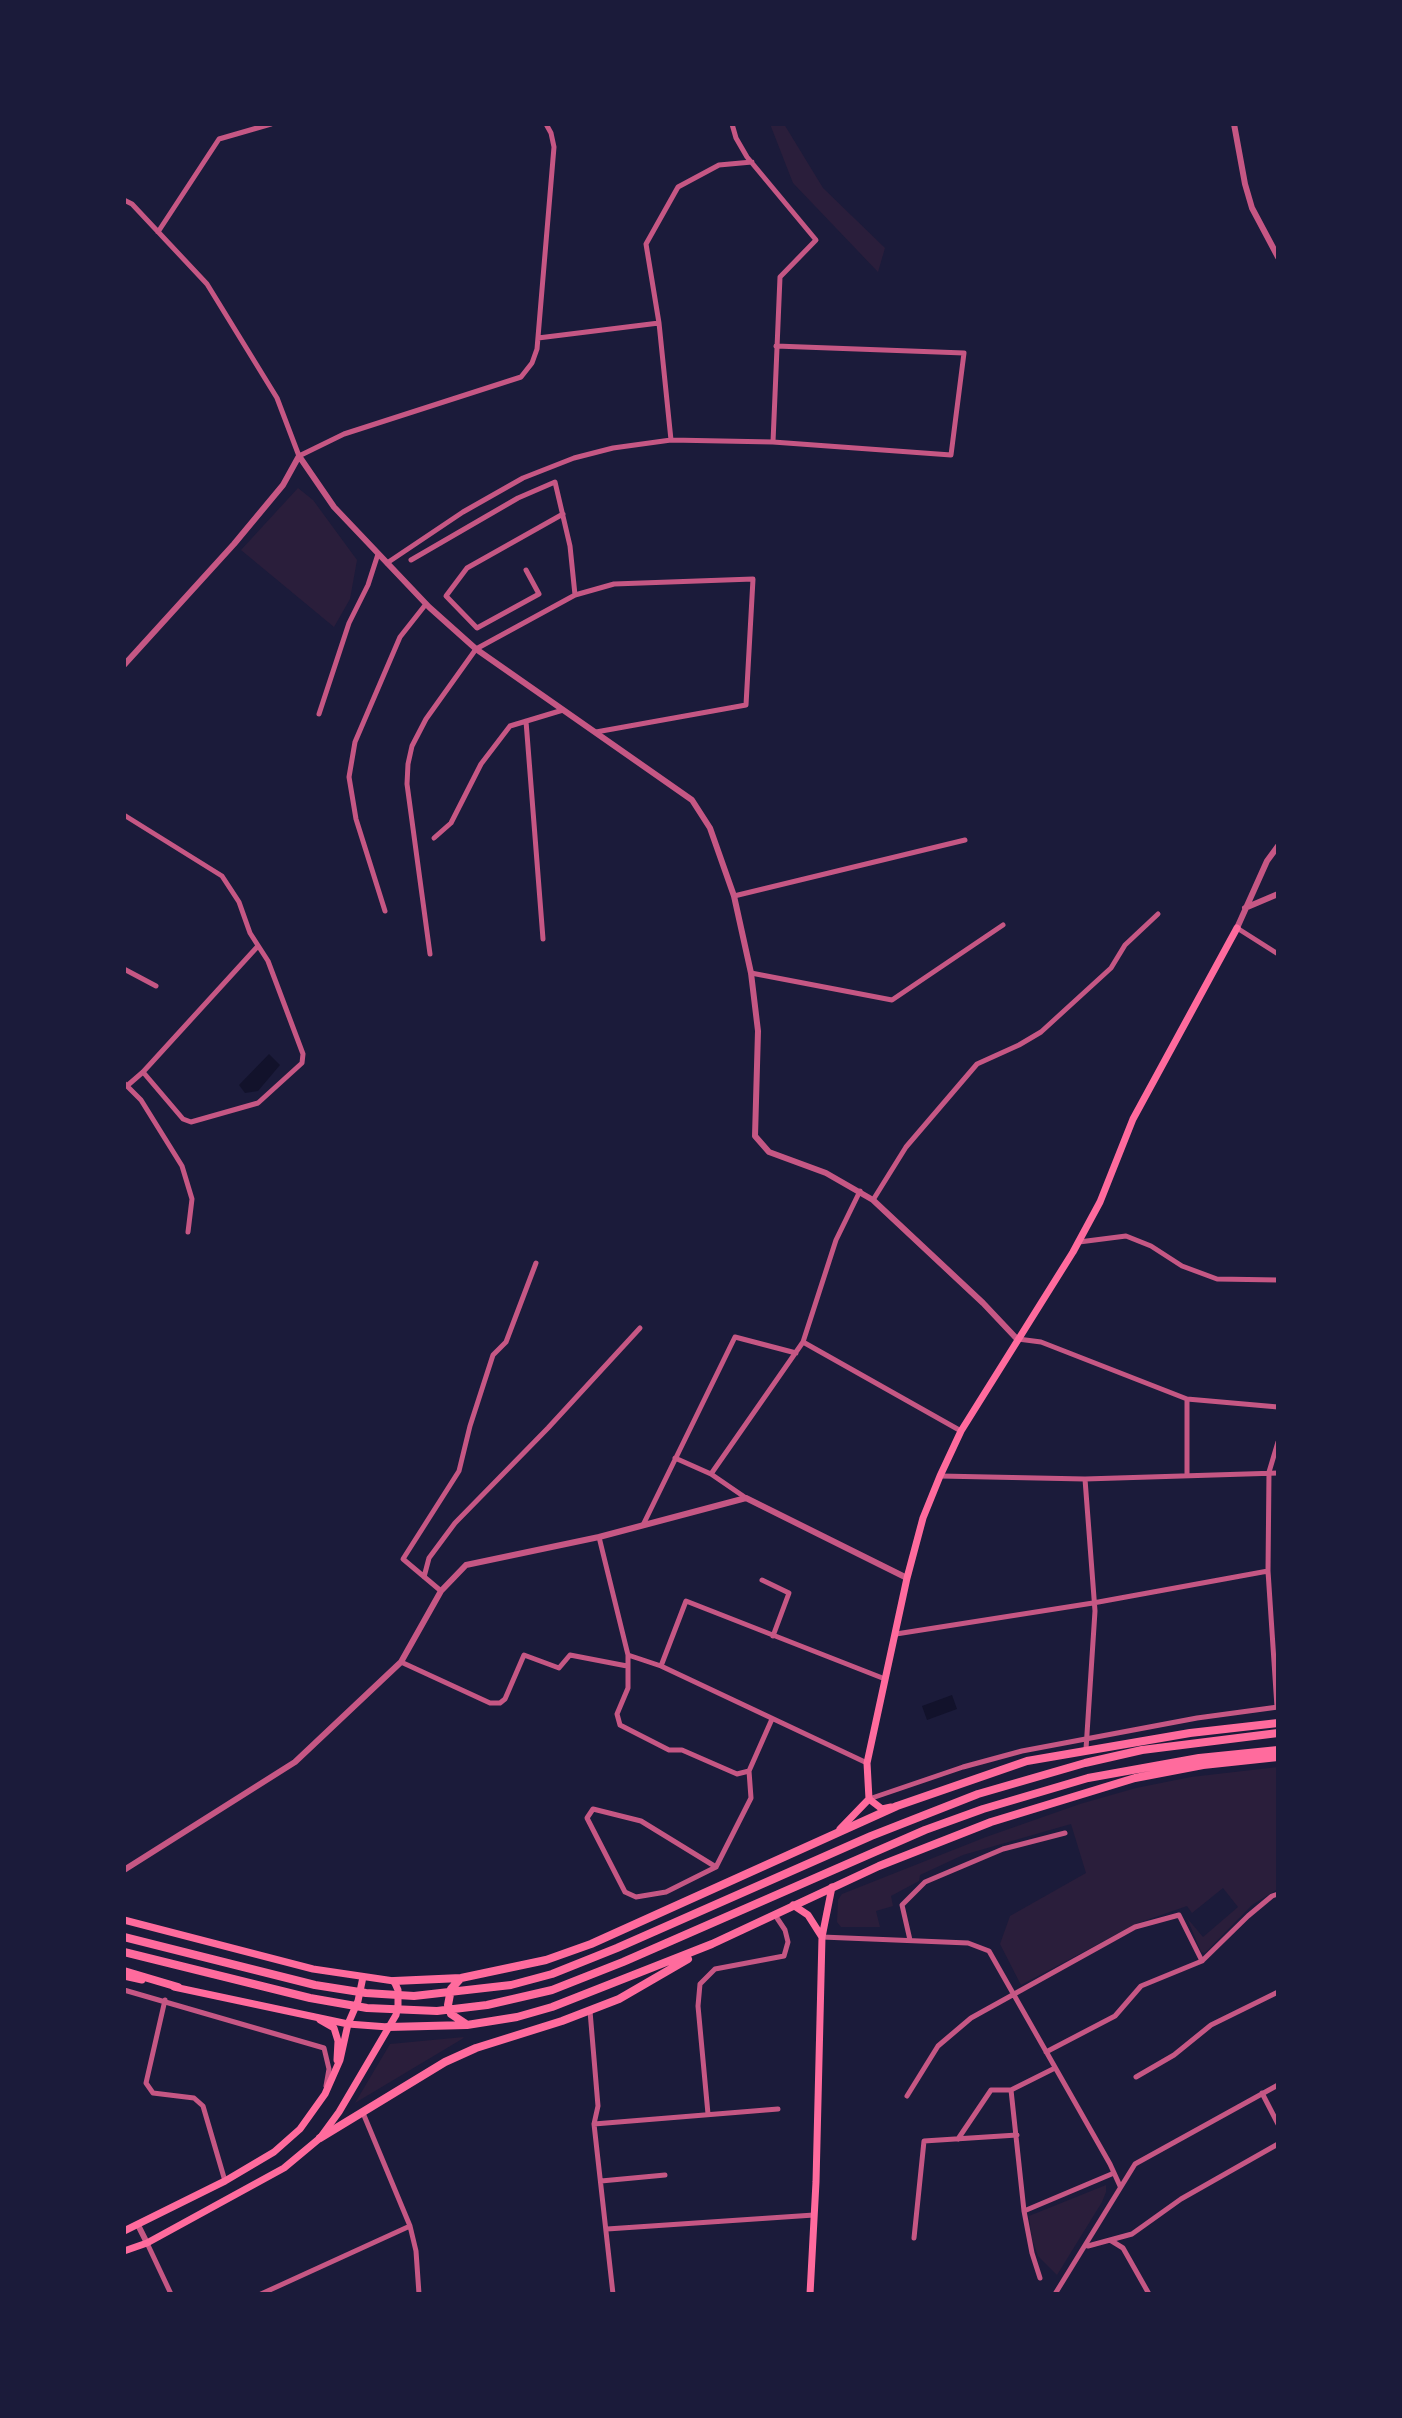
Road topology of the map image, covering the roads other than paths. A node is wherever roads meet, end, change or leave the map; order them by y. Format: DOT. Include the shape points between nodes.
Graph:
graph roads {
  1 [pos="271,124"];
  2 [pos="546,124"];
  3 [pos="732,124"];
  4 [pos="1234,124"];
  5 [pos="752,162"];
  6 [pos="124,200"];
  7 [pos="158,232"];
  8 [pos="1278,257"];
  9 [pos="659,323"];
  10 [pos="538,338"];
  11 [pos="776,346"];
  12 [pos="671,440"];
  13 [pos="773,442"];
  14 [pos="299,456"];
  15 [pos="563,514"];
  16 [pos="378,554"];
  17 [pos="411,560"];
  18 [pos="387,563"];
  19 [pos="526,570"];
  20 [pos="575,595"];
  21 [pos="426,604"];
  22 [pos="476,649"];
  23 [pos="124,665"];
  24 [pos="564,710"];
  25 [pos="319,714"];
  26 [pos="526,721"];
  27 [pos="596,732"];
  28 [pos="124,815"];
  29 [pos="434,838"];
  30 [pos="965,840"];
  31 [pos="1278,846"];
  32 [pos="1278,894"];
  33 [pos="734,896"];
  34 [pos="1245,908"];
  35 [pos="385,911"];
  36 [pos="1158,914"];
  37 [pos="1003,925"];
  38 [pos="1237,928"];
  39 [pos="543,939"];
  40 [pos="258,946"];
  41 [pos="430,954"];
  42 [pos="1278,954"];
  43 [pos="124,969"];
  44 [pos="751,973"];
  45 [pos="156,986"];
  46 [pos="143,1072"];
  47 [pos="126,1084"];
  48 [pos="860,1191"];
  49 [pos="873,1200"];
  50 [pos="188,1232"];
  51 [pos="1078,1242"];
  52 [pos="536,1263"];
  53 [pos="1278,1280"];
  54 [pos="640,1328"];
  55 [pos="1017,1339"];
  56 [pos="803,1342"];
  57 [pos="796,1353"];
  58 [pos="1187,1399"];
  59 [pos="1278,1407"];
  60 [pos="961,1431"];
  61 [pos="1278,1442"];
  62 [pos="675,1458"];
  63 [pos="1269,1472"];
  64 [pos="1278,1473"];
  65 [pos="711,1474"];
  66 [pos="940,1476"];
  67 [pos="1187,1476"];
  68 [pos="1085,1479"];
  69 [pos="746,1498"];
  70 [pos="643,1526"];
  71 [pos="599,1537"];
  72 [pos="1268,1571"];
  73 [pos="424,1577"];
  74 [pos="907,1578"];
  75 [pos="762,1580"];
  76 [pos="441,1591"];
  77 [pos="1093,1603"];
  78 [pos="896,1634"];
  79 [pos="773,1636"];
  80 [pos="628,1655"];
  81 [pos="401,1662"];
  82 [pos="627,1666"];
  83 [pos="661,1666"];
  84 [pos="886,1679"];
  85 [pos="1277,1707"];
  86 [pos="772,1719"];
  87 [pos="1278,1723"];
  88 [pos="1278,1733"];
  89 [pos="1086,1737"];
  90 [pos="1086,1749"];
  91 [pos="1278,1750"];
  92 [pos="1278,1757"];
  93 [pos="867,1763"];
  94 [pos="749,1771"];
  95 [pos="869,1799"];
  96 [pos="897,1806"];
  97 [pos="1065,1833"];
  98 [pos="830,1837"];
  99 [pos="716,1867"];
  100 [pos="124,1870"];
  101 [pos="832,1887"];
  102 [pos="1278,1894"];
  103 [pos="793,1905"];
  104 [pos="774,1914"];
  105 [pos="124,1920"];
  106 [pos="124,1937"];
  107 [pos="822,1937"];
  108 [pos="910,1940"];
  109 [pos="712,1944"];
  110 [pos="124,1952"];
  111 [pos="1202,1961"];
  112 [pos="124,1974"];
  113 [pos="363,1977"];
  114 [pos="461,1978"];
  115 [pos="394,1981"];
  116 [pos="178,1987"];
  117 [pos="124,1990"];
  118 [pos="1278,1992"];
  119 [pos="1014,1994"];
  120 [pos="165,2000"];
  121 [pos="590,2011"];
  122 [pos="315,2017"];
  123 [pos="348,2024"];
  124 [pos="467,2025"];
  125 [pos="388,2027"];
  126 [pos="1046,2052"];
  127 [pos="336,2068"];
  128 [pos="1055,2068"];
  129 [pos="1136,2077"];
  130 [pos="1278,2085"];
  131 [pos="1011,2090"];
  132 [pos="1262,2093"];
  133 [pos="325,2094"];
  134 [pos="907,2096"];
  135 [pos="778,2109"];
  136 [pos="363,2113"];
  137 [pos="708,2114"];
  138 [pos="594,2124"];
  139 [pos="1278,2124"];
  140 [pos="1017,2135"];
  141 [pos="320,2138"];
  142 [pos="958,2139"];
  143 [pos="1278,2144"];
  144 [pos="1114,2173"];
  145 [pos="665,2175"];
  146 [pos="225,2181"];
  147 [pos="601,2181"];
  148 [pos="1120,2186"];
  149 [pos="1024,2211"];
  150 [pos="814,2215"];
  151 [pos="138,2225"];
  152 [pos="410,2226"];
  153 [pos="607,2229"];
  154 [pos="124,2231"];
  155 [pos="914,2238"];
  156 [pos="1110,2240"];
  157 [pos="147,2243"];
  158 [pos="1086,2247"];
  159 [pos="124,2251"];
  160 [pos="1040,2278"];
  161 [pos="171,2294"];
  162 [pos="261,2294"];
  163 [pos="419,2294"];
  164 [pos="613,2294"];
  165 [pos="810,2294"];
  166 [pos="1055,2294"];
  167 [pos="1149,2294"];
  1 -- 7 [label="street" via="219,139"];
  2 -- 10 [label="street" via="554,147"];
  3 -- 5 [label="street"];
  4 -- 8 [label="street" via="1252,208"];
  5 -- 9 [label="street" via="719,165 678,187 646,244"];
  5 -- 11 [label="street" via="816,240 780,277"];
  6 -- 7 [label="street"];
  7 -- 14 [label="street" via="207,284 277,398"];
  9 -- 10 [label="street"];
  9 -- 12 [label="street"];
  10 -- 14 [label="street" via="532,363 521,377 344,434"];
  11 -- 13 [label="street"];
  11 -- 13 [label="street" via="964,353 951,455"];
  12 -- 13 [label="street"];
  12 -- 18 [label="street" via="574,458 523,478"];
  14 -- 16 [label="street" via="334,507"];
  14 -- 23 [label="street" via="283,485 234,544"];
  15 -- 17 [label="street" via="555,482"];
  15 -- 19 [label="street" via="467,568 446,596 477,628 539,594"];
  15 -- 20 [label="street"];
  16 -- 18 [label="street"];
  16 -- 25 [label="street"];
  18 -- 21 [label="street"];
  20 -- 22 [label="street"];
  20 -- 27 [label="street" via="614,584 753,579 746,705"];
  21 -- 22 [label="street"];
  21 -- 35 [label="street" via="400,637 355,742 349,777 356,819"];
  22 -- 24 [label="street"];
  22 -- 41 [label="street" via="426,719 408,764"];
  24 -- 26 [label="street"];
  24 -- 27 [label="street"];
  26 -- 29 [label="street" via="510,726 481,764 451,823"];
  26 -- 39 [label="street"];
  27 -- 33 [label="street" via="692,800 710,828"];
  28 -- 40 [label="street" via="222,876"];
  30 -- 33 [label="street"];
  31 -- 34 [label="street"];
  32 -- 34 [label="street"];
  33 -- 44 [label="street"];
  34 -- 38 [label="street"];
  36 -- 49 [label="street" via="1125,945 1111,968 1041,1032 977,1064 906,1147"];
  37 -- 44 [label="street" via="892,1000"];
  38 -- 42 [label="street"];
  38 -- 51 [label="main road" via="1133,1119"];
  40 -- 46 [label="street"];
  40 -- 46 [label="street" via="298,1038 302,1063 258,1103 191,1122"];
  43 -- 45 [label="street"];
  44 -- 48 [label="street" via="758,1031 755,1136 769,1152"];
  46 -- 47 [label="street"];
  47 -- 50 [label="street" via="182,1166 192,1199"];
  48 -- 49 [label="street"];
  48 -- 56 [label="street" via="836,1240"];
  49 -- 55 [label="street"];
  51 -- 53 [label="street" via="1126,1236 1217,1279"];
  51 -- 55 [label="main road"];
  52 -- 73 [label="street" via="506,1342 493,1355 459,1471 403,1559"];
  54 -- 73 [label="street" via="455,1523 429,1558"];
  55 -- 58 [label="street" via="1041,1342"];
  55 -- 60 [label="main road"];
  56 -- 57 [label="street"];
  56 -- 60 [label="street"];
  57 -- 62 [label="street" via="735,1337"];
  57 -- 65 [label="street"];
  58 -- 59 [label="street"];
  58 -- 67 [label="street"];
  60 -- 66 [label="main road"];
  61 -- 63 [label="street"];
  62 -- 65 [label="street"];
  62 -- 70 [label="street"];
  63 -- 64 [label="street"];
  63 -- 67 [label="street"];
  63 -- 72 [label="street"];
  65 -- 69 [label="street"];
  66 -- 68 [label="street"];
  66 -- 74 [label="main road"];
  67 -- 68 [label="street"];
  68 -- 77 [label="street"];
  69 -- 70 [label="street"];
  69 -- 74 [label="street"];
  70 -- 71 [label="street"];
  71 -- 76 [label="street" via="466,1565"];
  71 -- 80 [label="street"];
  72 -- 77 [label="street"];
  72 -- 85 [label="street"];
  73 -- 76 [label="street"];
  74 -- 78 [label="main road"];
  75 -- 79 [label="street" via="789,1593"];
  76 -- 81 [label="street"];
  77 -- 78 [label="street"];
  77 -- 89 [label="street"];
  78 -- 84 [label="main road"];
  79 -- 83 [label="street" via="686,1601"];
  79 -- 84 [label="street"];
  80 -- 82 [label="street"];
  80 -- 83 [label="street"];
  81 -- 82 [label="street" via="490,1703 505,1699 524,1655 559,1668 570,1655"];
  81 -- 100 [label="street" via="295,1762"];
  82 -- 94 [label="street" via="628,1688 617,1714 620,1725 669,1750 682,1750 737,1774"];
  83 -- 86 [label="street"];
  84 -- 93 [label="main road"];
  85 -- 89 [label="street"];
  86 -- 93 [label="street"];
  86 -- 94 [label="street"];
  87 -- 90 [label="highway"];
  88 -- 106 [label="highway" via="1142,1750 978,1794 617,1948 511,1985 426,1995 366,1993"];
  89 -- 90 [label="street"];
  89 -- 95 [label="street" via="963,1767"];
  90 -- 96 [label="highway" via="1027,1761"];
  91 -- 110 [label="highway" via="1088,1778 983,1809 623,1962 552,1990 487,2005 437,2011 367,2008"];
  92 -- 101 [label="highway" via="1203,1765 1066,1797 935,1843"];
  93 -- 95 [label="main road"];
  94 -- 99 [label="street" via="751,1798"];
  95 -- 96 [label="main road" via="882,1809"];
  95 -- 98 [label="main road"];
  96 -- 98 [label="highway"];
  97 -- 108 [label="street" via="1003,1849 925,1882 902,1905"];
  98 -- 114 [label="highway" via="591,1944 510,1970"];
  99 -- 99 [label="street" via="641,1821 593,1809 587,1818 625,1892 636,1897 666,1892"];
  101 -- 103 [label="highway"];
  101 -- 107 [label="main road"];
  102 -- 111 [label="street"];
  103 -- 104 [label="highway"];
  103 -- 107 [label="main road" via="808,1915"];
  104 -- 109 [label="highway"];
  104 -- 137 [label="street" via="788,1942 784,1956 715,1969 700,1984"];
  105 -- 113 [label="main road" via="286,1963"];
  107 -- 108 [label="street"];
  107 -- 150 [label="main road"];
  108 -- 119 [label="street" via="968,1943 989,1951"];
  109 -- 121 [label="highway"];
  109 -- 124 [label="highway" via="552,2007"];
  111 -- 119 [label="street" via="1179,1915 1135,1927"];
  111 -- 126 [label="street" via="1141,1986 1115,2016"];
  112 -- 116 [label="highway"];
  113 -- 115 [label="main road"];
  113 -- 123 [label="main road"];
  114 -- 115 [label="highway"];
  114 -- 124 [label="highway" via="451,1989 448,2005 451,2014"];
  115 -- 125 [label="main road" via="398,2005"];
  116 -- 122 [label="main road"];
  117 -- 120 [label="street"];
  118 -- 129 [label="street" via="1211,2025"];
  119 -- 126 [label="street"];
  119 -- 134 [label="street" via="971,2018 938,2046"];
  120 -- 133 [label="street" via="324,2048 329,2069"];
  120 -- 146 [label="street" via="146,2083 153,2093 194,2098 203,2106"];
  121 -- 136 [label="highway" via="476,2048"];
  121 -- 138 [label="street" via="598,2106"];
  122 -- 123 [label="main road"];
  122 -- 127 [label="main road" via="334,2028"];
  123 -- 125 [label="main road"];
  123 -- 127 [label="main road"];
  124 -- 125 [label="highway"];
  125 -- 141 [label="main road"];
  126 -- 128 [label="street"];
  127 -- 133 [label="main road"];
  128 -- 131 [label="street"];
  128 -- 144 [label="street"];
  130 -- 132 [label="street"];
  131 -- 140 [label="street"];
  131 -- 142 [label="street" via="991,2090"];
  132 -- 139 [label="street"];
  132 -- 148 [label="street" via="1135,2164"];
  133 -- 146 [label="main road" via="300,2129 274,2152"];
  135 -- 137 [label="street"];
  136 -- 141 [label="highway"];
  136 -- 152 [label="street"];
  137 -- 138 [label="street"];
  138 -- 147 [label="street"];
  140 -- 142 [label="street"];
  140 -- 149 [label="street"];
  141 -- 157 [label="main road" via="284,2168"];
  142 -- 155 [label="street" via="924,2141"];
  143 -- 156 [label="street" via="1181,2199 1132,2234"];
  144 -- 148 [label="street"];
  144 -- 149 [label="street"];
  145 -- 147 [label="street"];
  146 -- 151 [label="main road"];
  147 -- 153 [label="street"];
  148 -- 158 [label="street"];
  149 -- 160 [label="street"];
  150 -- 153 [label="street"];
  150 -- 165 [label="main road"];
  151 -- 154 [label="main road"];
  151 -- 157 [label="street"];
  152 -- 162 [label="street"];
  152 -- 163 [label="street"];
  153 -- 164 [label="street"];
  156 -- 158 [label="street"];
  156 -- 167 [label="street" via="1123,2248"];
  157 -- 159 [label="main road"];
  157 -- 161 [label="street"];
  158 -- 166 [label="street"];
}
